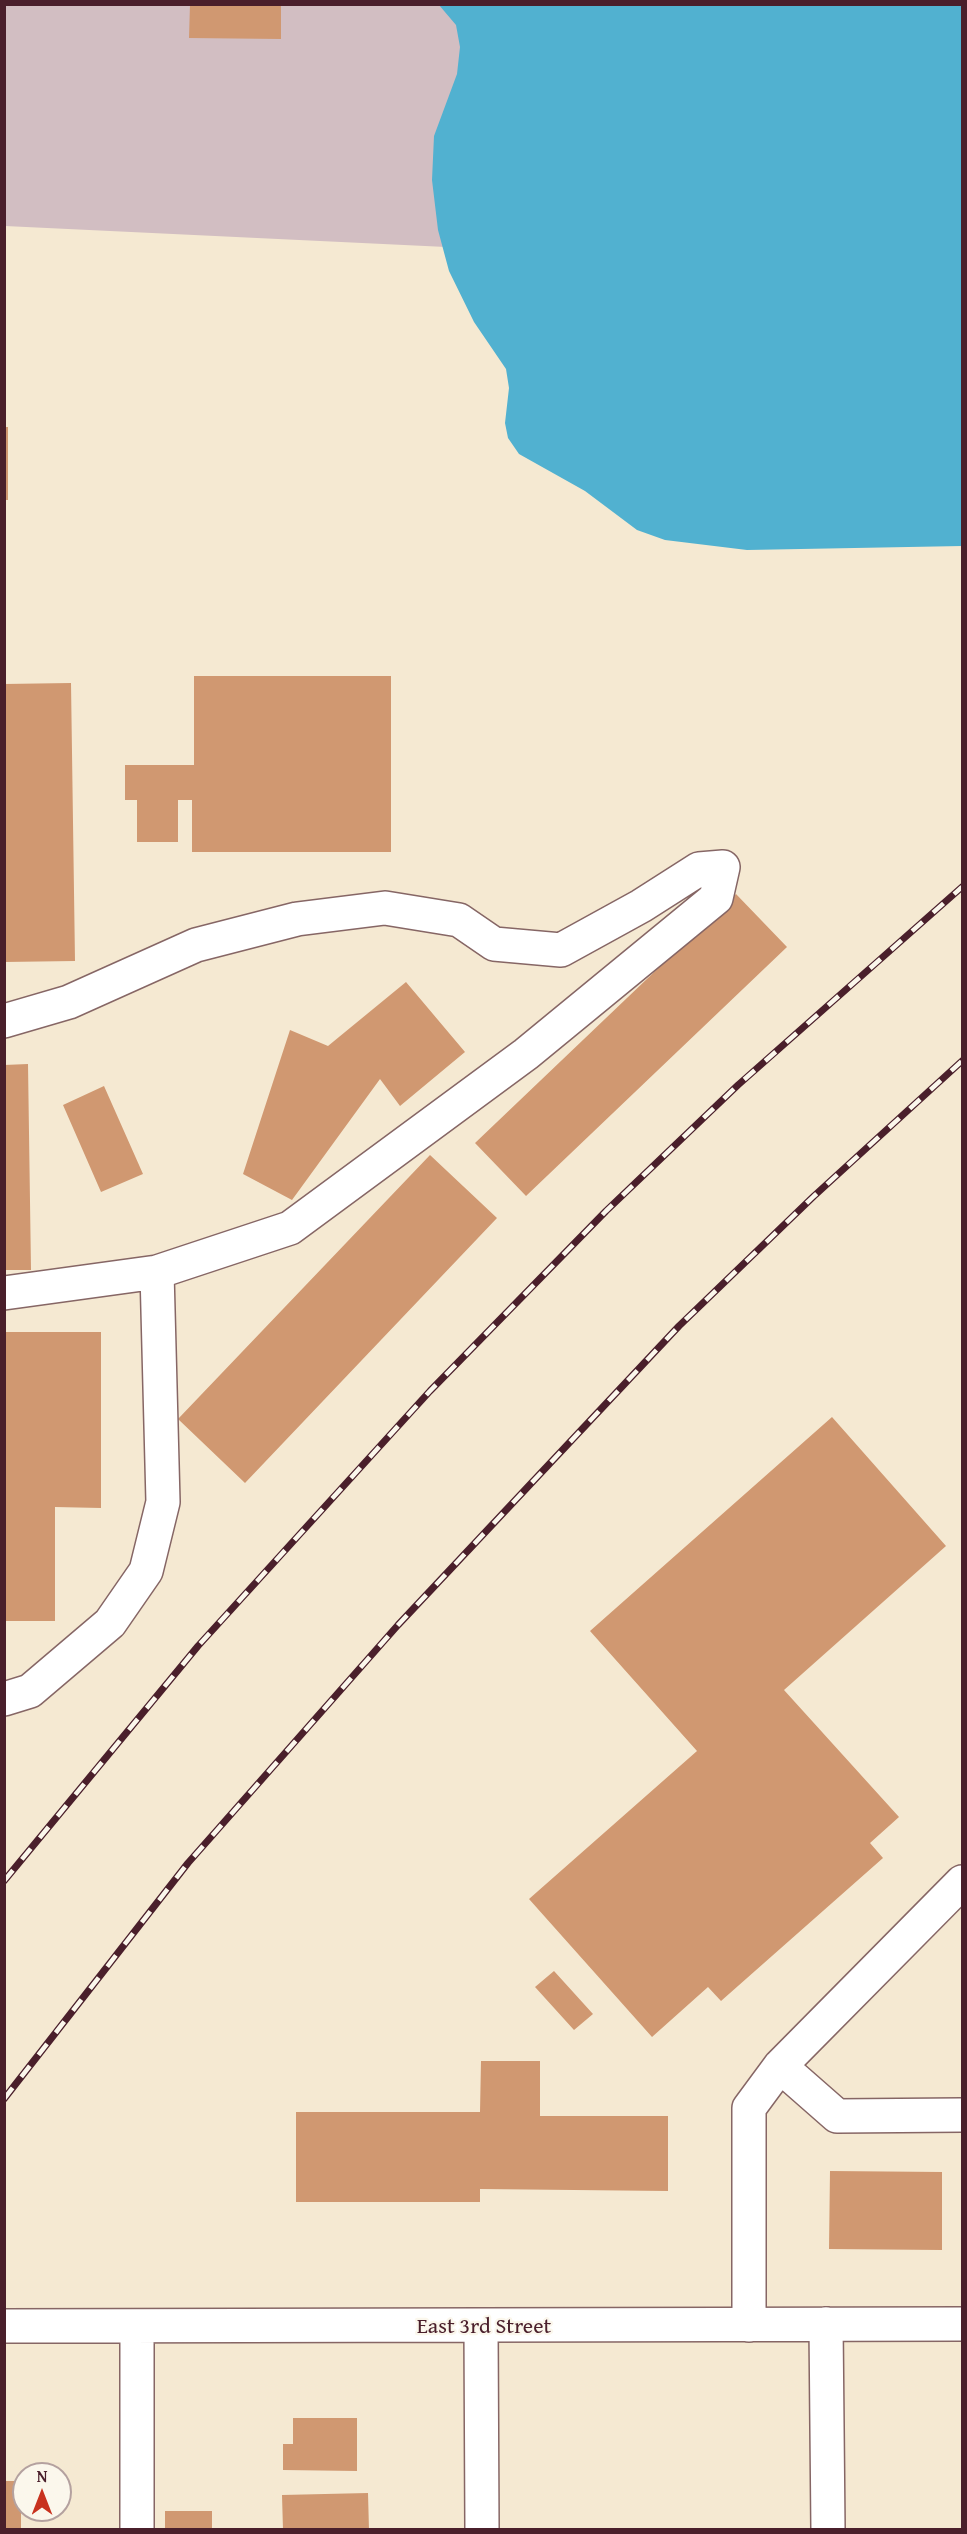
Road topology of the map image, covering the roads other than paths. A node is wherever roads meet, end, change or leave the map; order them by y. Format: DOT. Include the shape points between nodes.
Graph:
graph roads {
  1 [pos="4,1021"];
  2 [pos="157,1272"];
  3 [pos="4,1293"];
  4 [pos="4,1699"];
  5 [pos="963,1882"];
  6 [pos="780,2066"];
  7 [pos="963,2115"];
  8 [pos="826,2324"];
  9 [pos="963,2324"];
  10 [pos="749,2325"];
  11 [pos="4,2326"];
  12 [pos="137,2326"];
  13 [pos="481,2327"];
  14 [pos="137,2529"];
  15 [pos="482,2529"];
  16 [pos="828,2529"];
  1 -- 2 [label="street" via="69,1002 196,945 297,919 385,908 459,920 494,944 561,950 699,869 723,867 716,898 526,1054 290,1228"];
  2 -- 3 [label="street"];
  2 -- 4 [label="street" via="163,1502 146,1571 110,1623 30,1691"];
  5 -- 6 [label="street"];
  6 -- 7 [label="street" via="837,2116"];
  6 -- 10 [label="street" via="749,2108"];
  8 -- 9 [label="street, East 3rd Street"];
  8 -- 10 [label="street, East 3rd Street"];
  8 -- 16 [label="street"];
  10 -- 13 [label="street, East 3rd Street"];
  11 -- 12 [label="street, East 3rd Street"];
  12 -- 13 [label="street, East 3rd Street"];
  12 -- 14 [label="street"];
  13 -- 15 [label="street"];
}
